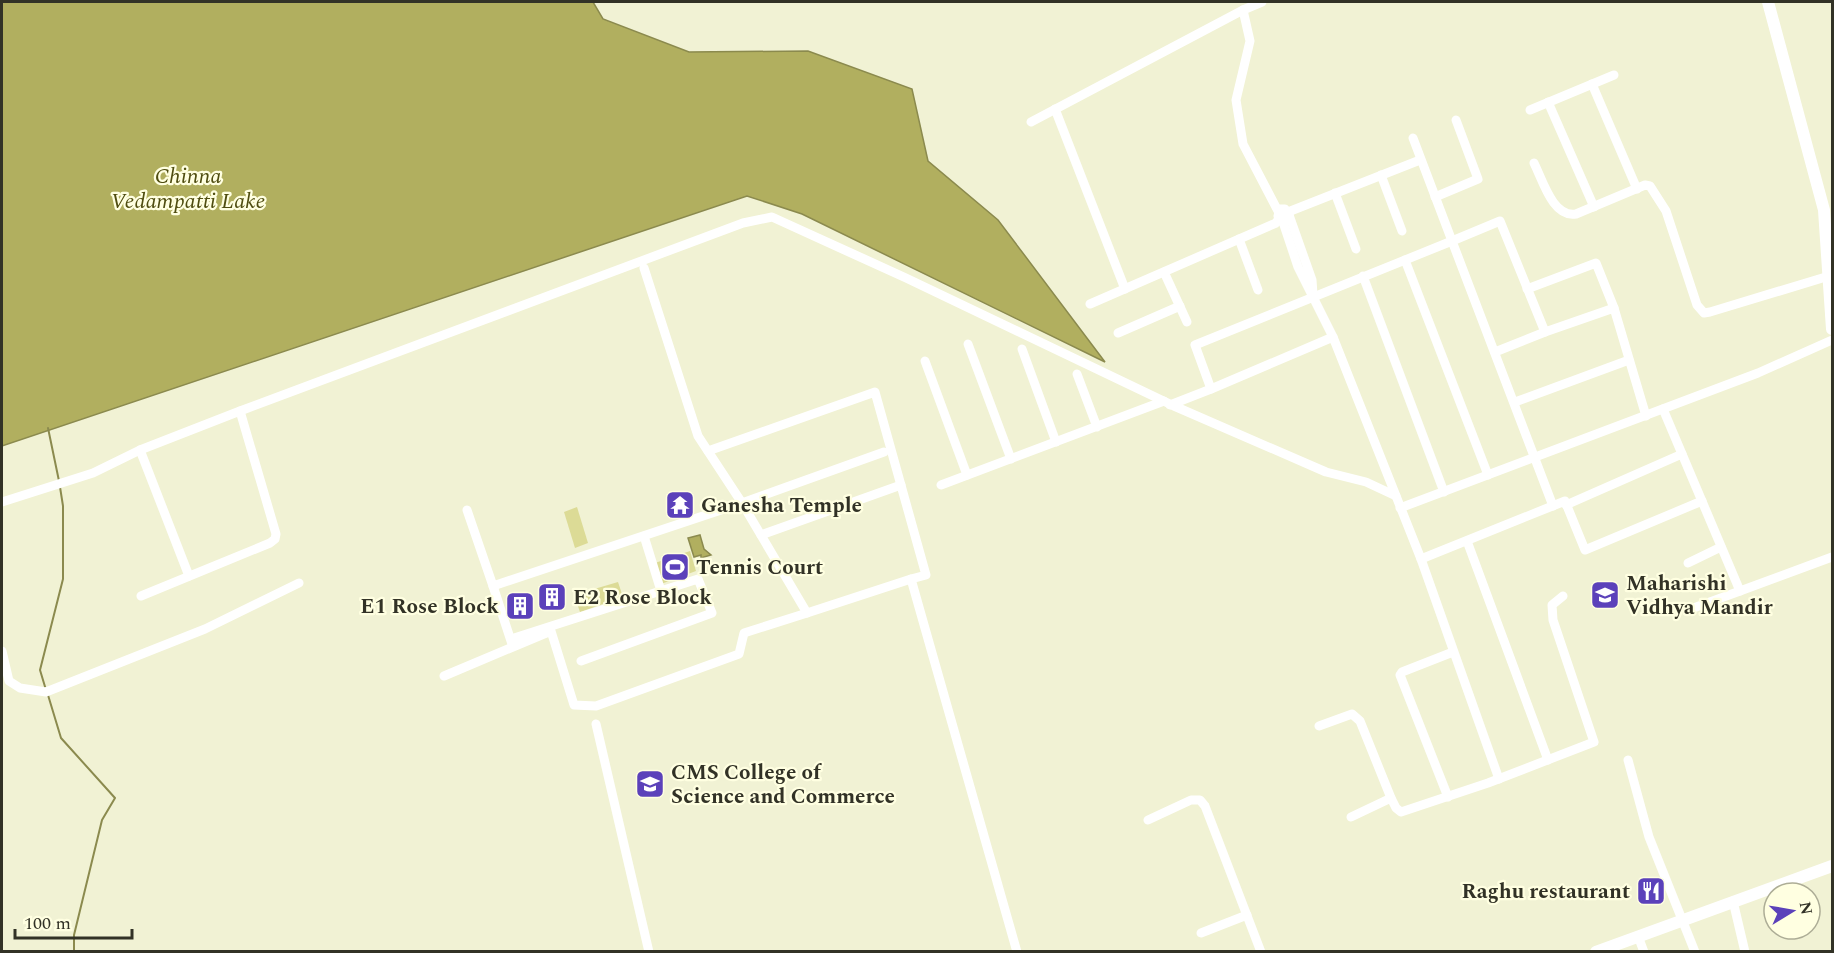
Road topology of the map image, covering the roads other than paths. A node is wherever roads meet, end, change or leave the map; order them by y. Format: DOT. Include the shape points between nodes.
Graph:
graph roads {
  1 [pos="1262,2"];
  2 [pos="1768,2"];
  3 [pos="1243,10"];
  4 [pos="1614,75"];
  5 [pos="1592,84"];
  6 [pos="1548,102"];
  7 [pos="1054,109"];
  8 [pos="1530,110"];
  9 [pos="1456,120"];
  10 [pos="1030,122"];
  11 [pos="1413,138"];
  12 [pos="1420,160"];
  13 [pos="1534,164"];
  14 [pos="1382,175"];
  15 [pos="1637,189"];
  16 [pos="1335,194"];
  17 [pos="1435,197"];
  18 [pos="1594,207"];
  19 [pos="1283,215"];
  20 [pos="1402,231"];
  21 [pos="1239,239"];
  22 [pos="1452,241"];
  23 [pos="1356,249"];
  24 [pos="1405,260"];
  25 [pos="644,268"];
  26 [pos="1164,272"];
  27 [pos="1830,275"];
  28 [pos="1364,276"];
  29 [pos="1125,288"];
  30 [pos="1527,289"];
  31 [pos="1258,290"];
  32 [pos="1314,297"];
  33 [pos="1089,304"];
  34 [pos="1180,306"];
  35 [pos="1614,308"];
  36 [pos="1187,322"];
  37 [pos="1833,329"];
  38 [pos="1545,332"];
  39 [pos="1118,333"];
  40 [pos="1333,337"];
  41 [pos="1833,340"];
  42 [pos="968,344"];
  43 [pos="1022,350"];
  44 [pos="1495,352"];
  45 [pos="1629,360"];
  46 [pos="925,361"];
  47 [pos="1077,374"];
  48 [pos="1210,389"];
  49 [pos="1515,402"];
  50 [pos="1167,403"];
  51 [pos="1663,409"];
  52 [pos="240,411"];
  53 [pos="1646,416"];
  54 [pos="1097,426"];
  55 [pos="1056,442"];
  56 [pos="140,450"];
  57 [pos="708,451"];
  58 [pos="884,452"];
  59 [pos="1682,454"];
  60 [pos="1536,457"];
  61 [pos="1011,459"];
  62 [pos="968,475"];
  63 [pos="1488,475"];
  64 [pos="901,485"];
  65 [pos="941,485"];
  66 [pos="1444,492"];
  67 [pos="1396,496"];
  68 [pos="1702,501"];
  69 [pos="2,502"];
  70 [pos="742,502"];
  71 [pos="1566,505"];
  72 [pos="1553,506"];
  73 [pos="1401,508"];
  74 [pos="466,510"];
  75 [pos="644,536"];
  76 [pos="761,536"];
  77 [pos="1467,541"];
  78 [pos="1721,547"];
  79 [pos="1833,557"];
  80 [pos="1421,559"];
  81 [pos="1688,563"];
  82 [pos="189,576"];
  83 [pos="911,579"];
  84 [pos="299,582"];
  85 [pos="493,586"];
  86 [pos="661,591"];
  87 [pos="1740,591"];
  88 [pos="141,596"];
  89 [pos="1563,596"];
  90 [pos="1688,609"];
  91 [pos="807,613"];
  92 [pos="512,643"];
  93 [pos="2,651"];
  94 [pos="1453,652"];
  95 [pos="581,662"];
  96 [pos="444,676"];
  97 [pos="596,724"];
  98 [pos="1319,726"];
  99 [pos="1548,760"];
  100 [pos="1628,760"];
  101 [pos="1499,779"];
  102 [pos="1448,797"];
  103 [pos="1391,798"];
  104 [pos="1351,817"];
  105 [pos="1148,819"];
  106 [pos="1833,867"];
  107 [pos="1733,901"];
  108 [pos="1247,915"];
  109 [pos="1681,920"];
  110 [pos="1201,933"];
  111 [pos="1638,936"];
  112 [pos="648,951"];
  113 [pos="1017,951"];
  114 [pos="1261,951"];
  115 [pos="1596,951"];
  116 [pos="1644,951"];
  117 [pos="1695,951"];
  118 [pos="1745,951"];
  1 -- 3 [label="street"];
  2 -- 27 [label="main road" via="1824,210"];
  3 -- 7 [label="street"];
  3 -- 19 [label="street" via="1250,41 1236,100 1243,144"];
  4 -- 5 [label="street"];
  5 -- 6 [label="street"];
  5 -- 15 [label="street"];
  6 -- 8 [label="street"];
  6 -- 18 [label="street"];
  7 -- 10 [label="street"];
  7 -- 29 [label="street"];
  9 -- 17 [label="street" via="1478,179"];
  11 -- 12 [label="street"];
  12 -- 14 [label="street"];
  12 -- 17 [label="street"];
  13 -- 18 [label="street" via="1563,214"];
  14 -- 16 [label="street"];
  14 -- 20 [label="street"];
  15 -- 18 [label="street"];
  15 -- 27 [label="street" via="1650,186 1666,211 1697,305 1704,313"];
  16 -- 19 [label="street"];
  16 -- 23 [label="street"];
  17 -- 22 [label="street"];
  19 -- 21 [label="street" via="1276,223"];
  19 -- 32 [label="street" via="1312,280"];
  21 -- 26 [label="street"];
  21 -- 31 [label="street"];
  22 -- 24 [label="street"];
  22 -- 30 [label="street" via="1500,221"];
  22 -- 44 [label="street"];
  24 -- 28 [label="street"];
  24 -- 63 [label="street"];
  25 -- 57 [label="street" via="698,436"];
  26 -- 29 [label="street"];
  26 -- 34 [label="street"];
  27 -- 37 [label="main road"];
  28 -- 32 [label="street"];
  28 -- 66 [label="street"];
  29 -- 33 [label="street"];
  30 -- 35 [label="street" via="1596,263"];
  30 -- 38 [label="street"];
  32 -- 40 [label="street"];
  32 -- 48 [label="street" via="1195,345"];
  34 -- 36 [label="street"];
  34 -- 39 [label="street"];
  35 -- 38 [label="street"];
  35 -- 45 [label="street"];
  38 -- 44 [label="street"];
  40 -- 48 [label="street"];
  40 -- 67 [label="street"];
  41 -- 51 [label="street"];
  42 -- 61 [label="street"];
  43 -- 55 [label="street"];
  44 -- 49 [label="street"];
  45 -- 49 [label="street"];
  45 -- 53 [label="street"];
  46 -- 62 [label="street"];
  47 -- 54 [label="street"];
  48 -- 50 [label="street"];
  49 -- 60 [label="street"];
  50 -- 52 [label="street" via="772,217 743,223"];
  50 -- 54 [label="street"];
  50 -- 67 [label="street" via="1326,472 1366,482"];
  51 -- 53 [label="street"];
  51 -- 59 [label="street"];
  52 -- 56 [label="street"];
  52 -- 82 [label="street" via="275,539"];
  53 -- 60 [label="street"];
  54 -- 55 [label="street"];
  55 -- 61 [label="street"];
  56 -- 69 [label="street" via="75,479"];
  56 -- 82 [label="street"];
  57 -- 64 [label="street" via="875,392"];
  57 -- 70 [label="street"];
  58 -- 70 [label="street"];
  59 -- 68 [label="street"];
  59 -- 71 [label="street"];
  60 -- 63 [label="street"];
  60 -- 72 [label="street"];
  61 -- 62 [label="street"];
  62 -- 65 [label="street"];
  63 -- 66 [label="street"];
  64 -- 76 [label="street"];
  64 -- 83 [label="street" via="926,575"];
  66 -- 73 [label="street"];
  67 -- 73 [label="street"];
  68 -- 71 [label="street" via="1585,550"];
  68 -- 78 [label="street"];
  70 -- 75 [label="street"];
  70 -- 76 [label="street"];
  71 -- 72 [label="street" via="1565,501"];
  72 -- 77 [label="street"];
  73 -- 80 [label="street"];
  74 -- 85 [label="street"];
  75 -- 85 [label="street"];
  75 -- 86 [label="street"];
  76 -- 91 [label="street"];
  77 -- 80 [label="street"];
  77 -- 99 [label="street"];
  78 -- 81 [label="street"];
  78 -- 87 [label="street"];
  79 -- 87 [label="street"];
  80 -- 94 [label="street"];
  82 -- 88 [label="street"];
  83 -- 91 [label="street"];
  83 -- 113 [label="street"];
  84 -- 93 [label="street" via="205,629 46,692 20,688 9,681"];
  85 -- 92 [label="street"];
  86 -- 92 [label="street"];
  86 -- 95 [label="street" via="698,579 712,613"];
  87 -- 90 [label="street"];
  89 -- 99 [label="street" via="1552,605 1553,620 1593,742"];
  91 -- 92 [label="street" via="744,633 739,654 596,706 574,705 550,631"];
  92 -- 96 [label="street"];
  94 -- 101 [label="street"];
  94 -- 102 [label="street" via="1400,675"];
  97 -- 112 [label="street"];
  98 -- 103 [label="street" via="1352,714 1360,721"];
  99 -- 101 [label="street"];
  100 -- 109 [label="street" via="1650,837"];
  101 -- 102 [label="street"];
  102 -- 103 [label="street" via="1401,812"];
  103 -- 104 [label="street"];
  105 -- 108 [label="street" via="1191,800 1200,800"];
  106 -- 107 [label="main road"];
  107 -- 109 [label="main road"];
  107 -- 118 [label="street"];
  108 -- 110 [label="street"];
  108 -- 114 [label="street"];
  109 -- 111 [label="main road"];
  109 -- 117 [label="street"];
  111 -- 115 [label="main road"];
  111 -- 116 [label="street"];
}
